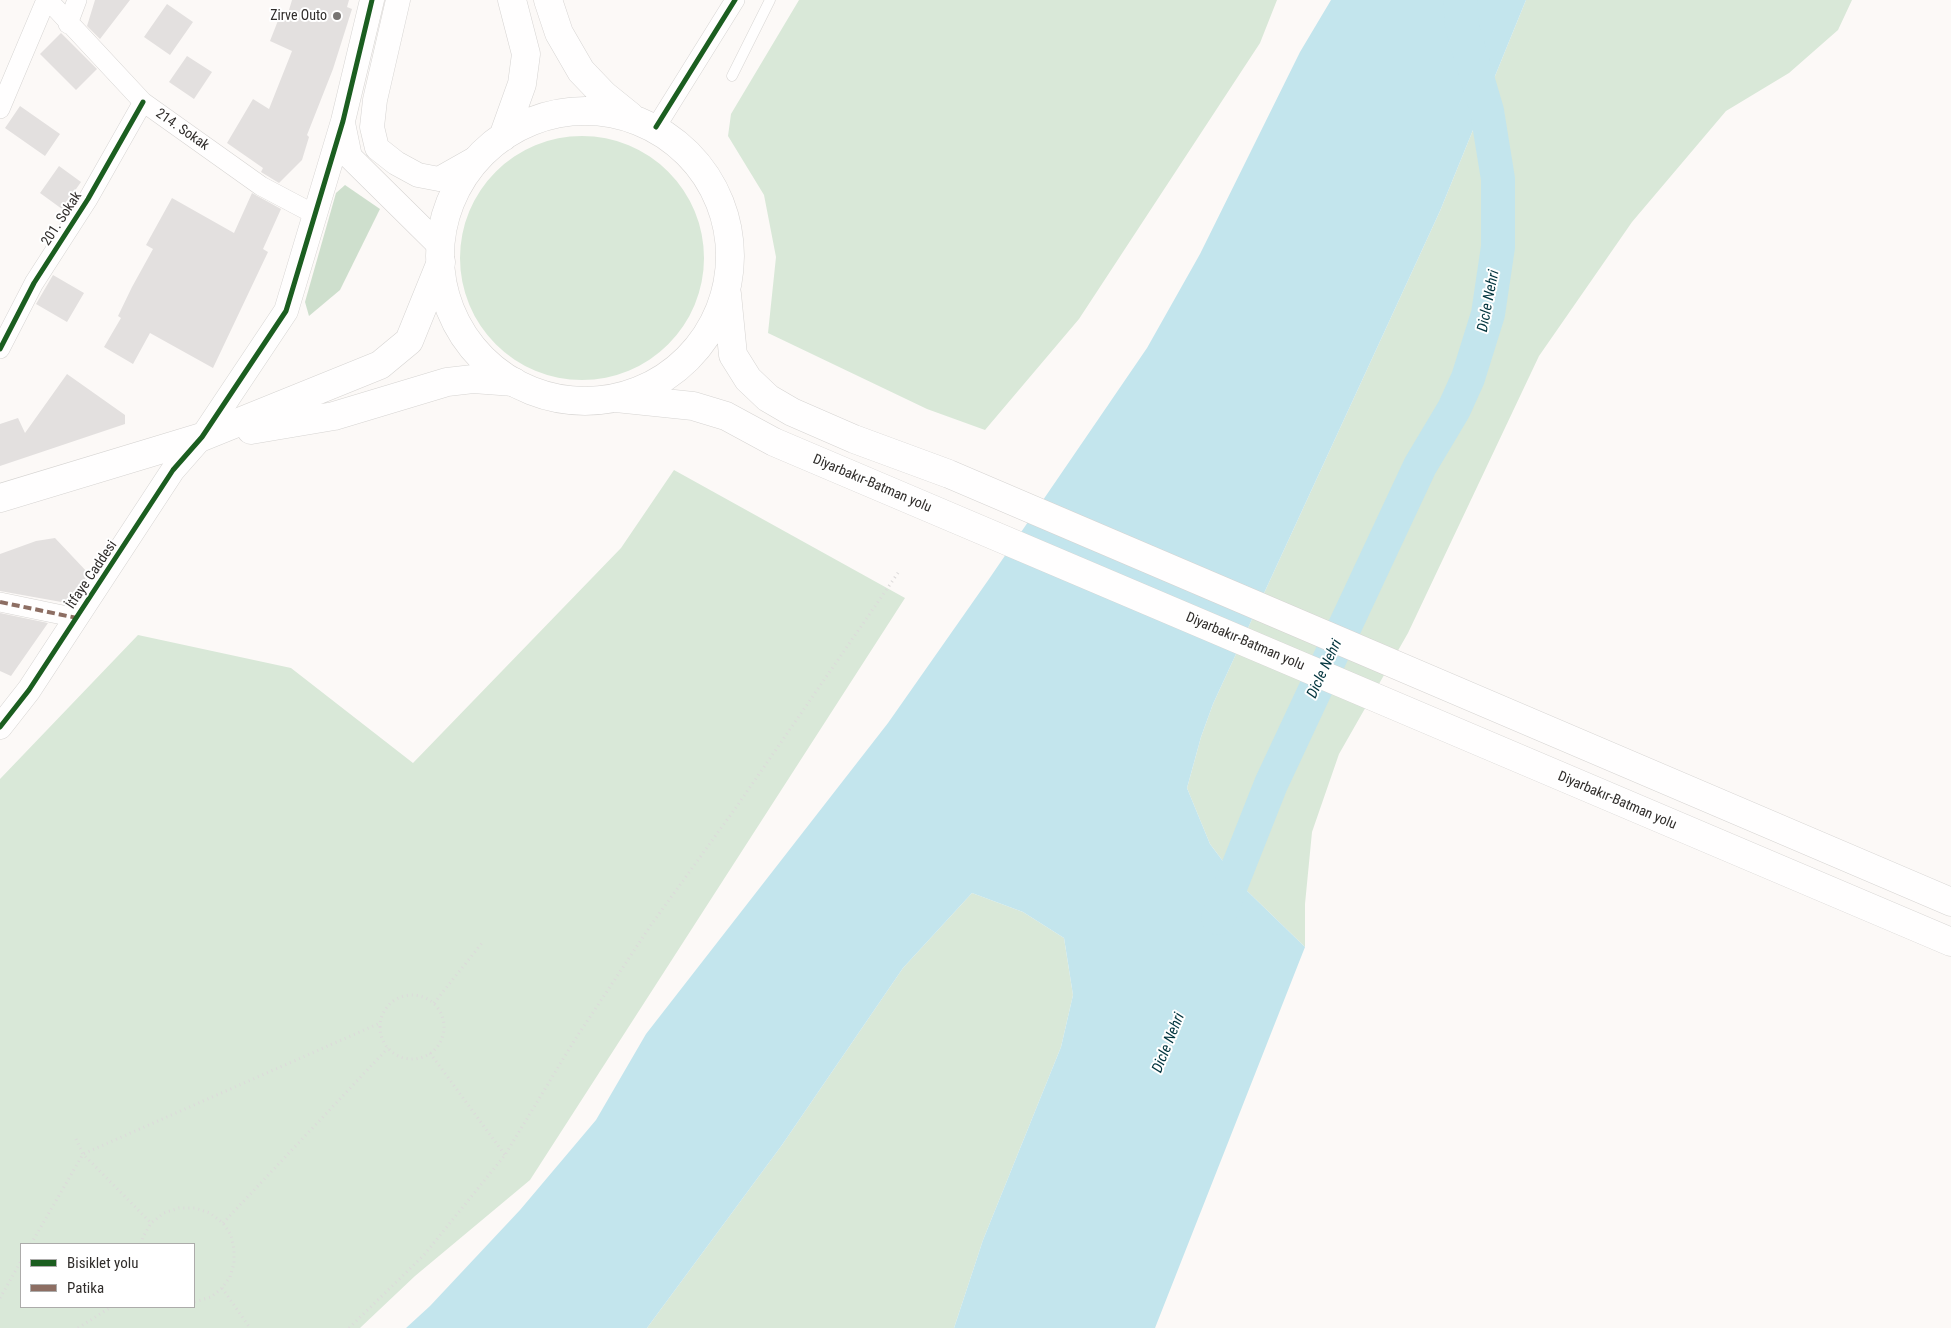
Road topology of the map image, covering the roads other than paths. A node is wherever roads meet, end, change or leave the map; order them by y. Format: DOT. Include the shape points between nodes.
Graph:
graph roads {
  1 [pos="47,0"];
  2 [pos="77,0"];
  3 [pos="372,0"];
  4 [pos="398,0"];
  5 [pos="512,0"];
  6 [pos="548,0"];
  7 [pos="735,0"];
  8 [pos="770,0"];
  9 [pos="68,24"];
  10 [pos="732,76"];
  11 [pos="143,102"];
  12 [pos="0,109"];
  13 [pos="343,121"];
  14 [pos="646,124"];
  15 [pos="503,137"];
  16 [pos="478,157"];
  17 [pos="314,214"];
  18 [pos="440,254"];
  19 [pos="727,294"];
  20 [pos="0,349"];
  21 [pos="514,382"];
  22 [pos="616,398"];
  23 [pos="202,437"];
  24 [pos="0,498"];
  25 [pos="0,602"];
  26 [pos="77,618"];
  27 [pos="0,727"];
  28 [pos="1951,902"];
  29 [pos="1951,942"];
  1 -- 9 [label="street, 214. Sokak"];
  1 -- 12 [label="street"];
  2 -- 9 [label="street"];
  3 -- 13 [label="street, İtfaye Caddesi"];
  4 -- 16 [label="street" via="375,100 372,127 378,148 418,175 439,179"];
  5 -- 15 [label="main road" via="526,54 522,84"];
  6 -- 14 [label="main road" via="559,33 581,71 604,95"];
  7 -- 14 [label="street"];
  8 -- 10 [label="lane"];
  9 -- 11 [label="street, 214. Sokak"];
  11 -- 17 [label="street, 214. Sokak" via="261,186"];
  11 -- 20 [label="street, 201. Sokak" via="88,200 34,283"];
  13 -- 17 [label="street, İtfaye Caddesi"];
  13 -- 18 [label="street" via="350,157"];
  14 -- 15 [label="main road" via="611,111 562,111 516,127"];
  14 -- 19 [label="main road" via="694,158 720,199 731,246"];
  15 -- 16 [label="main road"];
  16 -- 18 [label="main road" via="451,198"];
  17 -- 23 [label="street, İtfaye Caddesi" via="286,311"];
  18 -- 21 [label="main road" via="444,293 463,337 496,372"];
  18 -- 23 [label="main road" via="409,341 380,365"];
  19 -- 22 [label="main road" via="707,338 674,372 632,395"];
  19 -- 28 [label="main road" via="733,355 748,379 768,398 792,412 949,474"];
  21 -- 22 [label="main road" via="538,395 585,403"];
  21 -- 23 [label="main road" via="474,379 447,382 334,416"];
  22 -- 29 [label="main road, Diyarbakır-Batman yolu" via="693,406 726,416 774,442"];
  23 -- 24 [label="main road"];
  23 -- 26 [label="street, İtfaye Caddesi" via="174,470"];
  25 -- 26 [label="street"];
  26 -- 27 [label="street, İtfaye Caddesi"];
}
